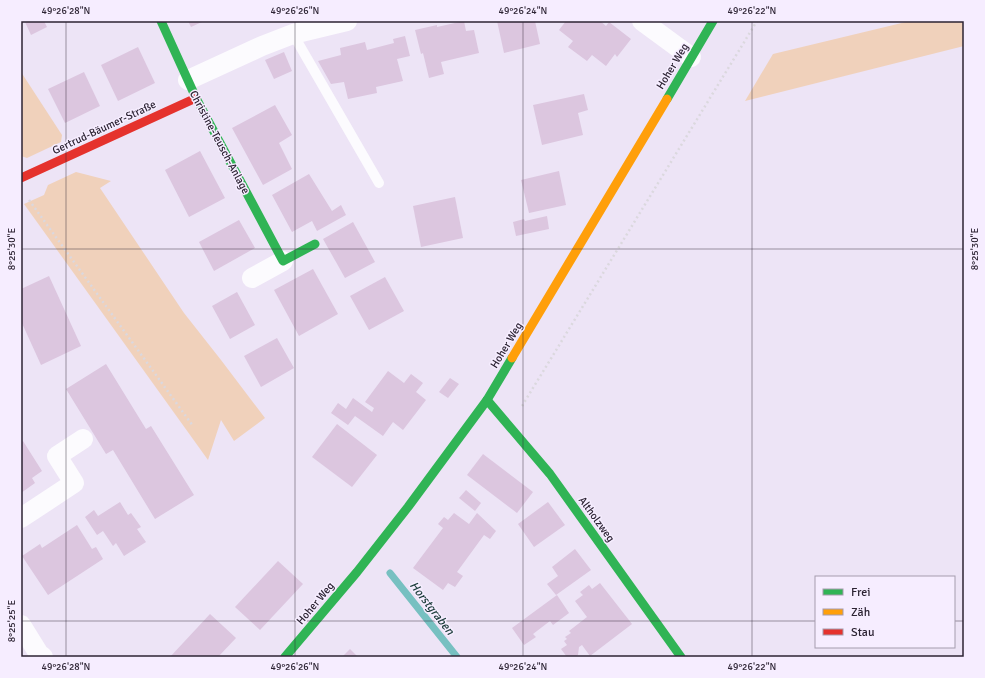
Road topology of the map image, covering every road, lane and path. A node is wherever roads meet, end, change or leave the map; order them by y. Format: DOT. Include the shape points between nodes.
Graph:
graph roads {
  1 [pos="161,21"];
  2 [pos="347,21"];
  3 [pos="642,21"];
  4 [pos="713,21"];
  5 [pos="757,21"];
  6 [pos="293,34"];
  7 [pos="691,57"];
  8 [pos="188,80"];
  9 [pos="196,98"];
  10 [pos="21,178"];
  11 [pos="379,183"];
  12 [pos="28,198"];
  13 [pos="315,244"];
  14 [pos="283,261"];
  15 [pos="252,278"];
  16 [pos="487,400"];
  17 [pos="193,426"];
  18 [pos="509,427"];
  19 [pos="83,439"];
  20 [pos="21,518"];
  21 [pos="21,625"];
  22 [pos="43,657"];
  23 [pos="285,657"];
  24 [pos="681,657"];
  1 -- 8 [label="street, Christine-Teusch-Anlage"];
  2 -- 6 [label="street"];
  3 -- 7 [label="street"];
  4 -- 7 [label="street, Hoher Weg"];
  5 -- 18 [label="path"];
  6 -- 8 [label="street"];
  6 -- 11 [label="lane"];
  7 -- 16 [label="street, Hoher Weg"];
  8 -- 9 [label="street, Christine-Teusch-Anlage"];
  9 -- 10 [label="street, Gertrud-Bäumer-Straße"];
  9 -- 14 [label="street, Christine-Teusch-Anlage"];
  12 -- 17 [label="path"];
  13 -- 14 [label="street"];
  14 -- 15 [label="street"];
  16 -- 18 [label="street, Altholzweg"];
  16 -- 23 [label="street, Hoher Weg" via="357,572"];
  18 -- 24 [label="street, Altholzweg" via="550,474"];
  19 -- 20 [label="street" via="57,456 74,483"];
  21 -- 22 [label="street"];
}
